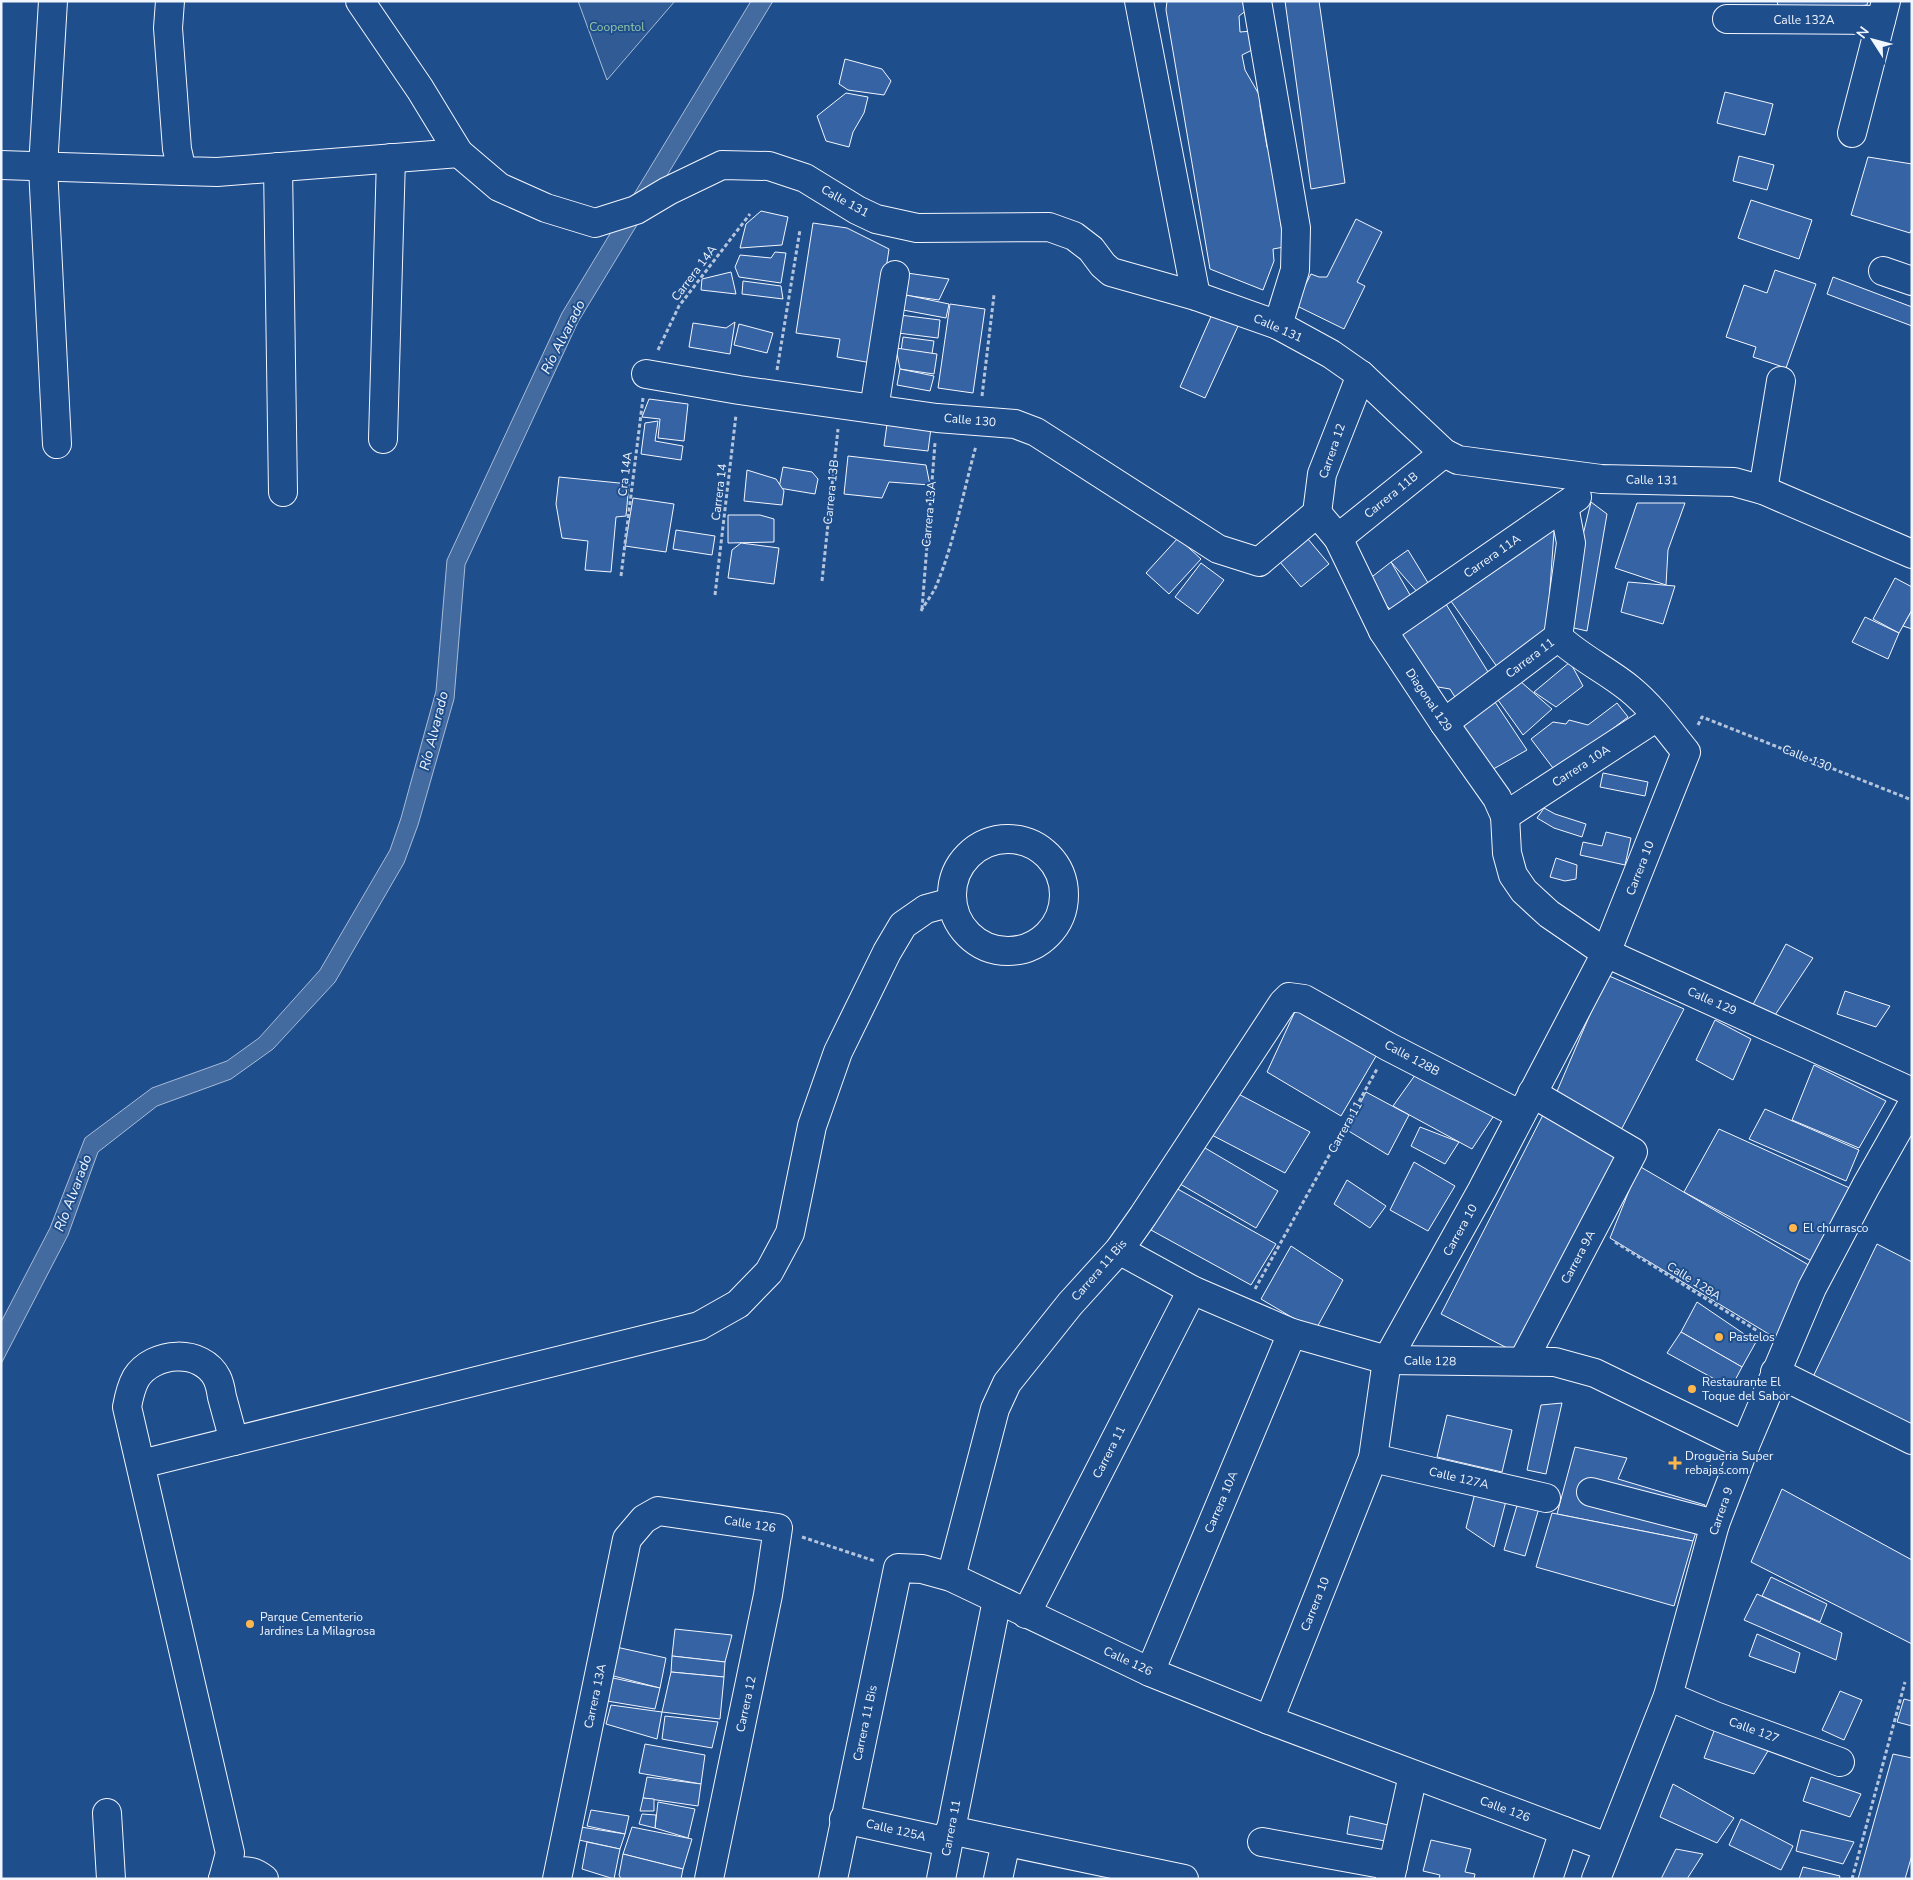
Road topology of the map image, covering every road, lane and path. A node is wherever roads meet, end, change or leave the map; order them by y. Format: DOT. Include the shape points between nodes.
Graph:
graph roads {
  1 [pos="53,1"];
  2 [pos="170,1"];
  3 [pos="360,1"];
  4 [pos="1139,1"];
  5 [pos="1257,1"];
  6 [pos="1884,11"];
  7 [pos="1728,20"];
  8 [pos="1852,133"];
  9 [pos="459,152"];
  10 [pos="391,158"];
  11 [pos="1,165"];
  12 [pos="43,167"];
  13 [pos="278,168"];
  14 [pos="182,171"];
  15 [pos="750,214"];
  16 [pos="800,230"];
  17 [pos="1883,271"];
  18 [pos="895,275"];
  19 [pos="1912,281"];
  20 [pos="994,295"];
  21 [pos="1196,296"];
  22 [pos="1278,325"];
  23 [pos="646,374"];
  24 [pos="1361,375"];
  25 [pos="1781,381"];
  26 [pos="739,390"];
  27 [pos="773,394"];
  28 [pos="840,404"];
  29 [pos="874,409"];
  30 [pos="938,418"];
  31 [pos="980,421"];
  32 [pos="383,439"];
  33 [pos="57,444"];
  34 [pos="1444,453"];
  35 [pos="1601,479"];
  36 [pos="1763,490"];
  37 [pos="283,492"];
  38 [pos="1564,506"];
  39 [pos="1317,513"];
  40 [pos="1338,538"];
  41 [pos="1912,554"];
  42 [pos="621,576"];
  43 [pos="822,581"];
  44 [pos="716,596"];
  45 [pos="1383,631"];
  46 [pos="1558,637"];
  47 [pos="1657,716"];
  48 [pos="1702,717"];
  49 [pos="1444,723"];
  50 [pos="1912,800"];
  51 [pos="1505,816"];
  52 [pos="1524,891"];
  53 [pos="952,902"];
  54 [pos="1606,953"];
  55 [pos="1304,999"];
  56 [pos="1389,1047"];
  57 [pos="1912,1092"];
  58 [pos="1527,1104"];
  59 [pos="1912,1105"];
  60 [pos="1634,1152"];
  61 [pos="1593,1228"];
  62 [pos="1119,1250"];
  63 [pos="1192,1290"];
  64 [pos="1242,1312"];
  65 [pos="1292,1333"];
  66 [pos="1387,1360"];
  67 [pos="1780,1361"];
  68 [pos="1523,1362"];
  69 [pos="1912,1440"];
  70 [pos="234,1441"];
  71 [pos="1745,1446"];
  72 [pos="1373,1458"];
  73 [pos="141,1464"];
  74 [pos="1591,1492"];
  75 [pos="1546,1498"];
  76 [pos="644,1519"];
  77 [pos="1716,1524"];
  78 [pos="778,1528"];
  79 [pos="898,1568"];
  80 [pos="951,1577"];
  81 [pos="997,1600"];
  82 [pos="1026,1614"];
  83 [pos="1150,1672"];
  84 [pos="1905,1682"];
  85 [pos="1668,1696"];
  86 [pos="1269,1720"];
  87 [pos="1840,1762"];
  88 [pos="1413,1775"];
  89 [pos="107,1813"];
  90 [pos="844,1819"];
  91 [pos="1564,1831"];
  92 [pos="949,1836"];
  93 [pos="1006,1842"];
  94 [pos="1262,1842"];
  95 [pos="1607,1847"];
  96 [pos="238,1872"];
  97 [pos="1391,1873"];
  98 [pos="111,1879"];
  99 [pos="558,1879"];
  100 [pos="709,1879"];
  101 [pos="833,1879"];
  102 [pos="941,1879"];
  103 [pos="998,1879"];
  104 [pos="1184,1879"];
  105 [pos="1548,1879"];
  106 [pos="1596,1879"];
  107 [pos="1852,1879"];
  1 -- 12 [label="street"];
  2 -- 14 [label="street" via="169,38 177,149"];
  3 -- 9 [label="street, Calle 131"];
  4 -- 21 [label="street"];
  5 -- 22 [label="street" via="1296,228 1295,270"];
  6 -- 7 [label="street, Calle 132A"];
  6 -- 8 [label="street"];
  9 -- 10 [label="street"];
  9 -- 21 [label="street, Calle 131" via="499,187 546,208 594,223 636,210 722,165 769,166 805,178 876,218 917,228 1049,227 1080,240 1110,272"];
  10 -- 13 [label="street"];
  10 -- 32 [label="street"];
  11 -- 12 [label="street"];
  12 -- 14 [label="street"];
  12 -- 33 [label="street"];
  13 -- 14 [label="street"];
  13 -- 37 [label="street"];
  15 -- 23 [label="path, Carrera 14A" via="679,306"];
  16 -- 27 [label="path"];
  17 -- 19 [label="street"];
  18 -- 29 [label="street"];
  20 -- 31 [label="path"];
  21 -- 22 [label="street, Calle 131"];
  22 -- 24 [label="street, Calle 131" via="1331,354"];
  23 -- 26 [label="street, Calle 130"];
  23 -- 42 [label="path, Cra 14A"];
  24 -- 34 [label="street, Calle 131"];
  24 -- 39 [label="street, Carrera 12" via="1322,474"];
  25 -- 36 [label="street"];
  26 -- 27 [label="street, Calle 130"];
  26 -- 44 [label="path, Carrera 14"];
  27 -- 28 [label="street, Calle 130"];
  28 -- 29 [label="street, Calle 130"];
  28 -- 43 [label="path, Carrera 13B"];
  29 -- 30 [label="street, Calle 130"];
  30 -- 31 [label="street, Calle 130"];
  30 -- 31 [label="path, Carrera 13A" via="921,611 936,585 958,518"];
  31 -- 39 [label="street, Calle 130" via="1015,424 1048,439 1218,549 1258,562"];
  34 -- 35 [label="street, Calle 131" via="1458,460"];
  34 -- 40 [label="street, Carrera 11B"];
  35 -- 36 [label="street, Calle 131" via="1734,482"];
  35 -- 38 [label="street, Carrera 11A"];
  36 -- 41 [label="street, Calle 131"];
  38 -- 45 [label="street, Carrera 11A"];
  38 -- 46 [label="street, Carrera 11" via="1572,543"];
  39 -- 40 [label="street, Diagonal 129"];
  40 -- 45 [label="street, Diagonal 129"];
  45 -- 49 [label="street, Diagonal 129"];
  46 -- 47 [label="street" via="1570,649 1630,689"];
  46 -- 49 [label="street, Carrera 11"];
  47 -- 51 [label="street, Carrera 10A"];
  47 -- 54 [label="street, Carrera 10" via="1686,752"];
  48 -- 50 [label="path, Calle 130"];
  49 -- 51 [label="street, Diagonal 129" via="1497,798"];
  51 -- 52 [label="street, Diagonal 129" via="1507,854 1513,874"];
  52 -- 54 [label="street, Calle 129" via="1550,914"];
  53 -- 53 [label="street" via="962,929 972,939 985,947 1014,952 1041,941 1052,931 1060,918 1064,889 1061,875 1044,851 1017,839 1002,839 975,850 964,860 956,872"];
  53 -- 70 [label="street" via="926,909 904,925 887,952 838,1052 812,1126 790,1232 769,1272 738,1304 700,1326"];
  54 -- 57 [label="street, Calle 129"];
  54 -- 58 [label="street, Carrera 10"];
  55 -- 56 [label="street, Calle 128B"];
  55 -- 62 [label="street, Carrera 11 Bis" via="1289,997 1284,1003"];
  56 -- 58 [label="street, Calle 128B"];
  56 -- 64 [label="path, Carrera 11"];
  58 -- 60 [label="street, Calle 128B"];
  58 -- 66 [label="street, Carrera 10"];
  59 -- 67 [label="street, Carrera 9" via="1812,1288"];
  60 -- 61 [label="street, Carrera 9A"];
  61 -- 67 [label="path, Calle 128A"];
  61 -- 68 [label="street, Carrera 9A"];
  62 -- 63 [label="street, Calle 128"];
  62 -- 80 [label="street, Carrera 11 Bis" via="1070,1304 1007,1383 996,1409"];
  63 -- 64 [label="street, Calle 128"];
  63 -- 82 [label="street, Carrera 11"];
  64 -- 65 [label="street, Calle 128"];
  65 -- 66 [label="street, Calle 128"];
  65 -- 83 [label="street, Carrera 10A"];
  66 -- 68 [label="street, Calle 128"];
  66 -- 72 [label="street, Carrera 10"];
  67 -- 69 [label="street"];
  67 -- 71 [label="street, Carrera 9"];
  68 -- 71 [label="street, Calle 128" via="1555,1362 1595,1373"];
  70 -- 73 [label="street"];
  70 -- 73 [label="street" via="217,1378 207,1366 178,1356 162,1358 148,1365 130,1391 128,1407"];
  71 -- 77 [label="street, Carrera 9"];
  72 -- 75 [label="street, Calle 127A"];
  72 -- 86 [label="street, Carrera 10"];
  73 -- 96 [label="street"];
  74 -- 77 [label="street"];
  76 -- 78 [label="street, Calle 126" via="658,1511"];
  76 -- 99 [label="street, Carrera 13A" via="627,1539"];
  77 -- 85 [label="street, Carrera 9"];
  78 -- 79 [label="path, Calle 126"];
  78 -- 100 [label="street, Carrera 12" via="768,1595"];
  79 -- 80 [label="street, Calle 126" via="922,1569"];
  79 -- 90 [label="street, Carrera 11 Bis"];
  80 -- 81 [label="street, Calle 126"];
  81 -- 82 [label="street, Calle 126"];
  81 -- 92 [label="street, Carrera 11"];
  82 -- 83 [label="street, Calle 126"];
  83 -- 86 [label="street, Calle 126"];
  84 -- 107 [label="path"];
  85 -- 87 [label="street, Calle 127"];
  85 -- 95 [label="street, Carrera 9"];
  86 -- 88 [label="street, Calle 126"];
  88 -- 91 [label="street, Calle 126"];
  88 -- 97 [label="street"];
  89 -- 98 [label="street"];
  90 -- 92 [label="street, Calle 125A"];
  90 -- 101 [label="street, Carrera 11 Bis"];
  91 -- 95 [label="street, Calle 126"];
  91 -- 105 [label="street"];
  92 -- 93 [label="street, Calle 125A"];
  92 -- 102 [label="street, Carrera 11"];
  93 -- 103 [label="street"];
  93 -- 104 [label="street, Calle 125A"];
  94 -- 97 [label="street"];
  95 -- 106 [label="street, Carrera 9"];
}
